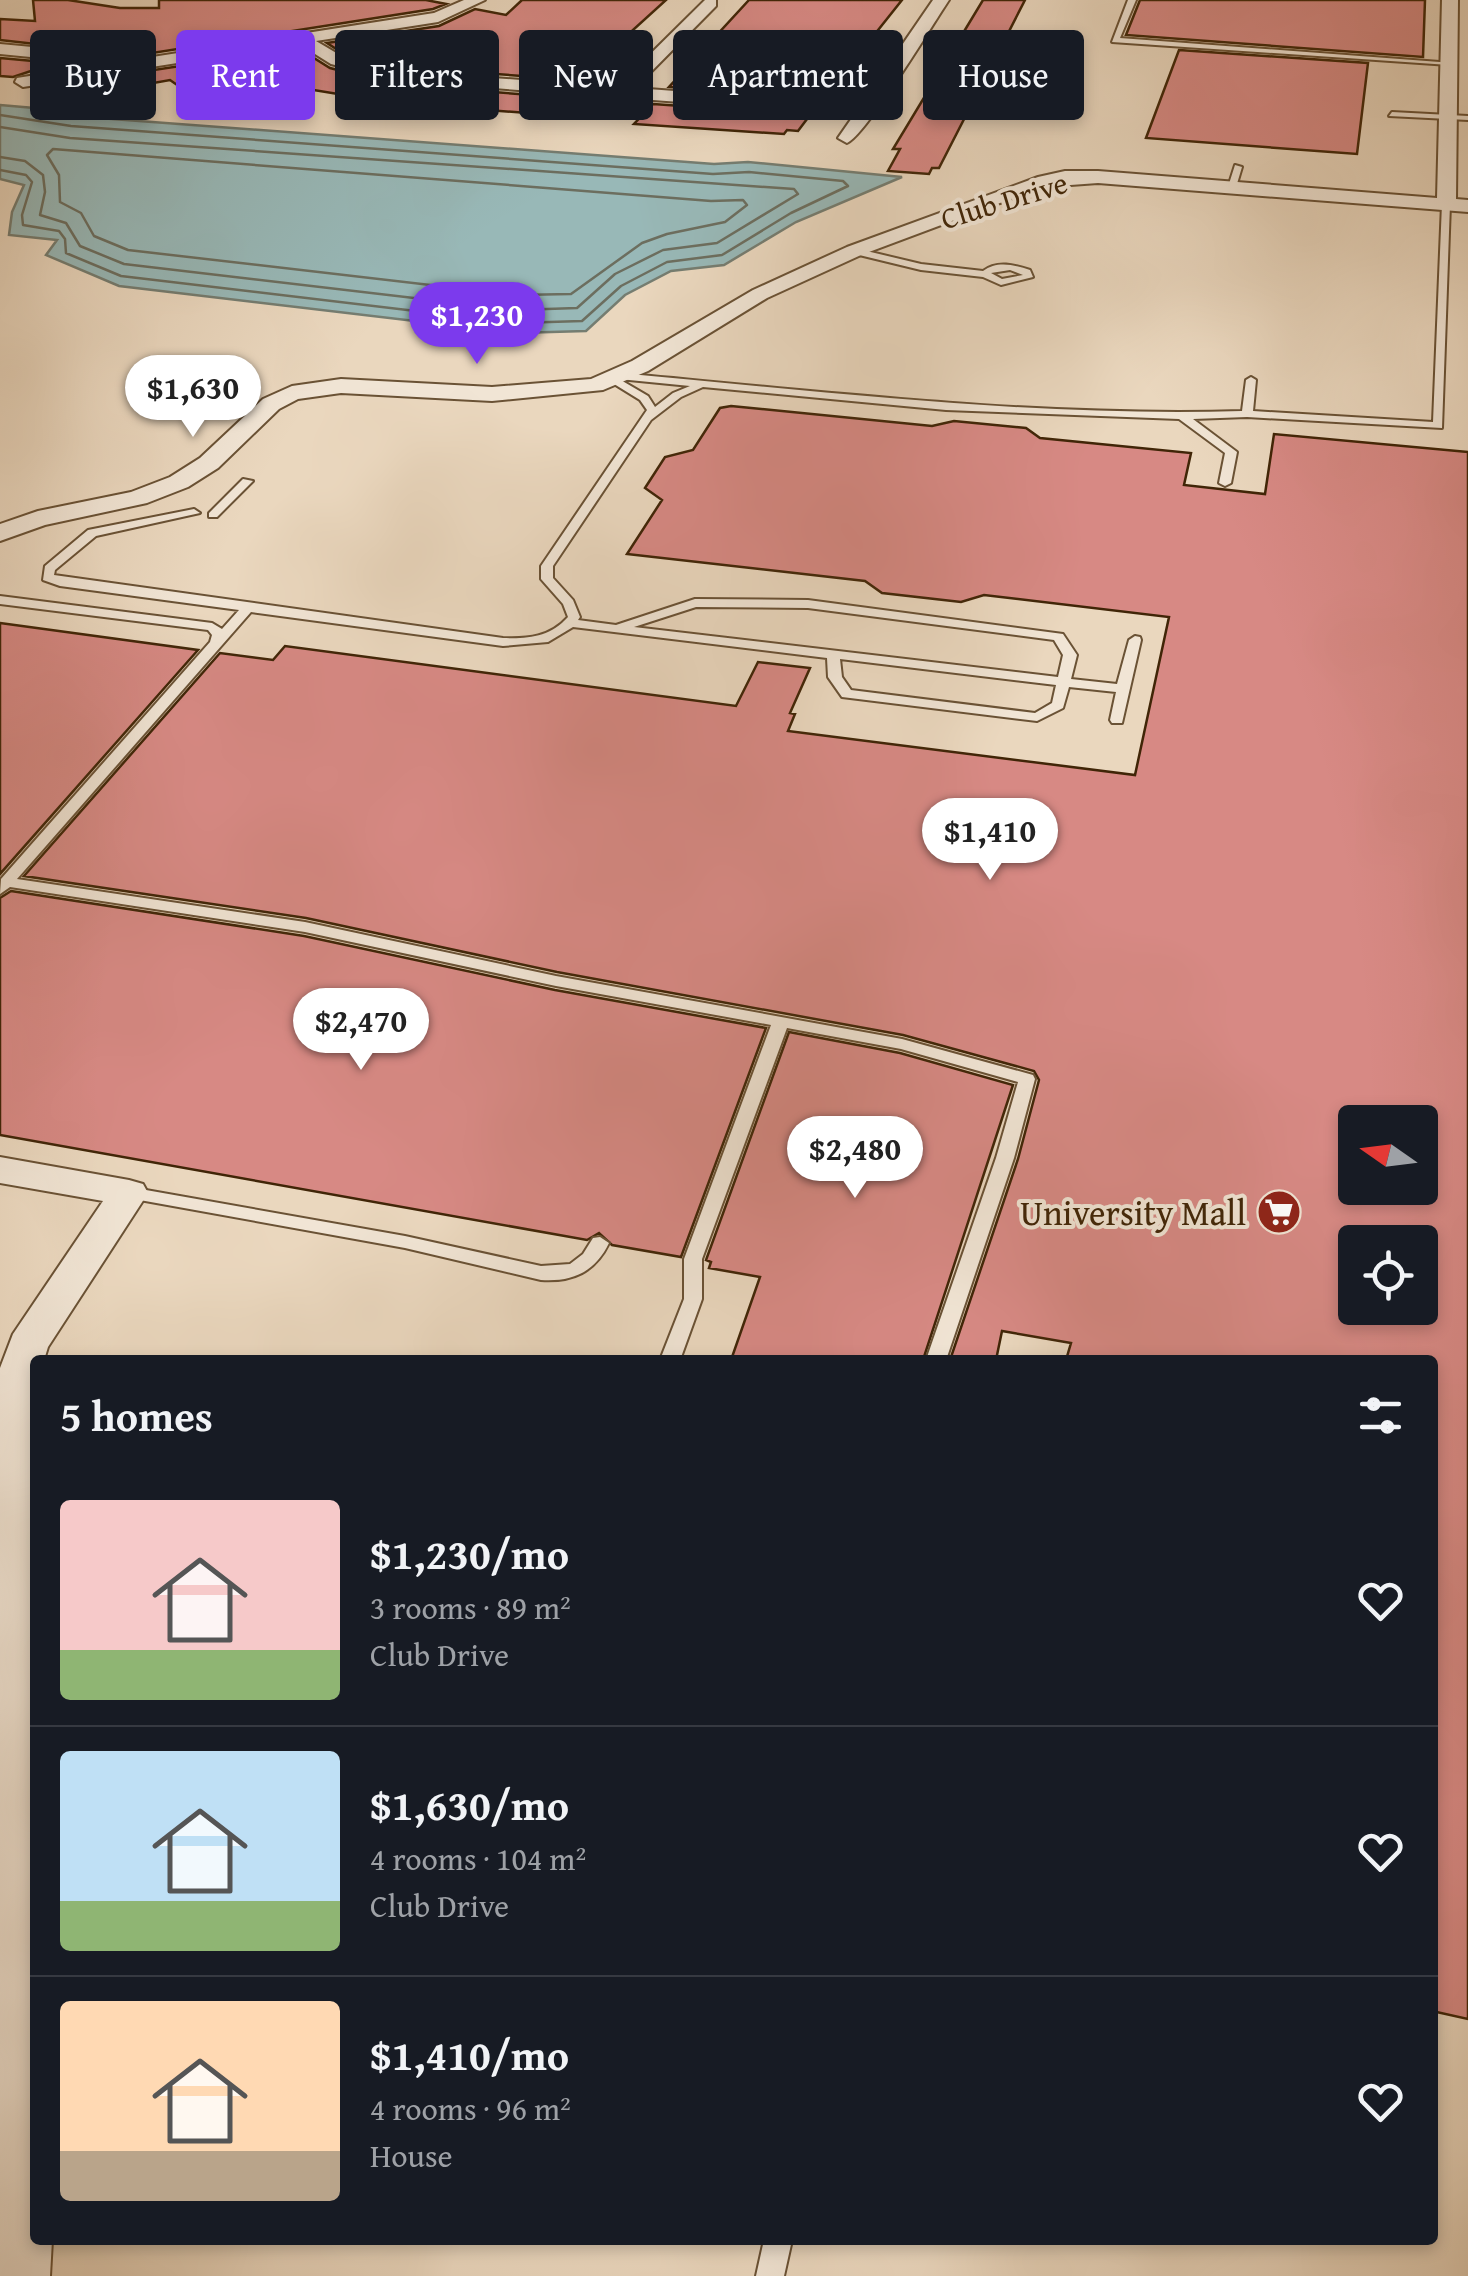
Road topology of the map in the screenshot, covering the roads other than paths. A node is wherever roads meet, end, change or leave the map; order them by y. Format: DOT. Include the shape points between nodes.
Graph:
graph roads {
  1 [pos="477,0"];
  2 [pos="941,0"];
  3 [pos="1132,0"];
  4 [pos="1450,0"];
  5 [pos="710,2"];
  6 [pos="315,38"];
  7 [pos="315,47"];
  8 [pos="0,49"];
  9 [pos="30,52"];
  10 [pos="653,59"];
  11 [pos="903,59"];
  12 [pos="1449,62"];
  13 [pos="30,81"];
  14 [pos="23,82"];
  15 [pos="519,85"];
  16 [pos="1392,114"];
  17 [pos="1448,117"];
  18 [pos="1468,118"];
  19 [pos="862,120"];
  20 [pos="848,138"];
  21 [pos="1446,204"];
  22 [pos="1468,206"];
  23 [pos="854,251"];
  24 [pos="986,274"];
  25 [pos="615,378"];
  26 [pos="1252,380"];
  27 [pos="715,384"];
  28 [pos="1247,414"];
  29 [pos="1182,416"];
  30 [pos="650,417"];
  31 [pos="247,480"];
  32 [pos="1225,482"];
  33 [pos="194,513"];
  34 [pos="212,516"];
  35 [pos="0,533"];
  36 [pos="0,600"];
  37 [pos="249,606"];
  38 [pos="570,624"];
  39 [pos="618,628"];
  40 [pos="1135,640"];
  41 [pos="214,652"];
  42 [pos="833,654"];
  43 [pos="1064,682"];
  44 [pos="1124,689"];
  45 [pos="1117,720"];
  46 [pos="3,886"];
  47 [pos="780,1024"];
  48 [pos="0,1170"];
  49 [pos="130,1194"];
  50 [pos="600,1243"];
  51 [pos="672,1355"];
  52 [pos="938,1355"];
  53 [pos="777,2245"];
  54 [pos="20,2276"];
  55 [pos="770,2276"];
  1 -- 6 [label="street" via="438,18"];
  2 -- 11 [label="street"];
  3 -- 12 [label="lane" via="1116,40"];
  4 -- 12 [label="street"];
  5 -- 10 [label="street"];
  7 -- 15 [label="street" via="337,61 399,76"];
  8 -- 9 [label="street"];
  12 -- 17 [label="street"];
  13 -- 14 [label="street"];
  16 -- 17 [label="lane"];
  17 -- 18 [label="lane"];
  17 -- 21 [label="street"];
  19 -- 20 [label="street"];
  21 -- 22 [label="street, Club Drive"];
  21 -- 23 [label="street, Club Drive" via="1235,177 1098,176 1050,180"];
  21 -- 28 [label="lane" via="1438,426"];
  23 -- 24 [label="lane"];
  23 -- 25 [label="street, Club Drive" via="738,305"];
  25 -- 27 [label="lane"];
  25 -- 30 [label="lane" via="644,398"];
  25 -- 35 [label="street, Club Drive" via="567,396 497,404 324,386 292,393 179,482"];
  26 -- 28 [label="lane"];
  27 -- 29 [label="lane" via="946,407"];
  27 -- 30 [label="lane" via="677,395"];
  28 -- 29 [label="lane"];
  29 -- 32 [label="lane" via="1232,452"];
  30 -- 38 [label="lane" via="547,566 547,579 572,610"];
  31 -- 34 [label="lane"];
  33 -- 37 [label="lane" via="92,533 47,578"];
  36 -- 41 [label="lane" via="212,627 219,634"];
  37 -- 38 [label="lane" via="504,642 542,639"];
  37 -- 46 [label="lane"];
  38 -- 39 [label="lane"];
  39 -- 42 [label="lane"];
  39 -- 43 [label="lane" via="695,604 870,610 1058,637 1070,655"];
  40 -- 44 [label="lane"];
  42 -- 43 [label="lane"];
  42 -- 43 [label="lane" via="835,677 848,694 1037,717 1058,706"];
  43 -- 44 [label="lane"];
  44 -- 45 [label="lane"];
  46 -- 52 [label="lane" via="305,927 902,1044 1027,1079"];
  47 -- 51 [label="lane" via="693,1260 693,1299"];
  48 -- 49 [label="street"];
  49 -- 50 [label="lane" via="541,1273 581,1268"];
  49 -- 54 [label="street" via="28,1344 14,1391 28,2146"];
  53 -- 55 [label="lane"];
}
